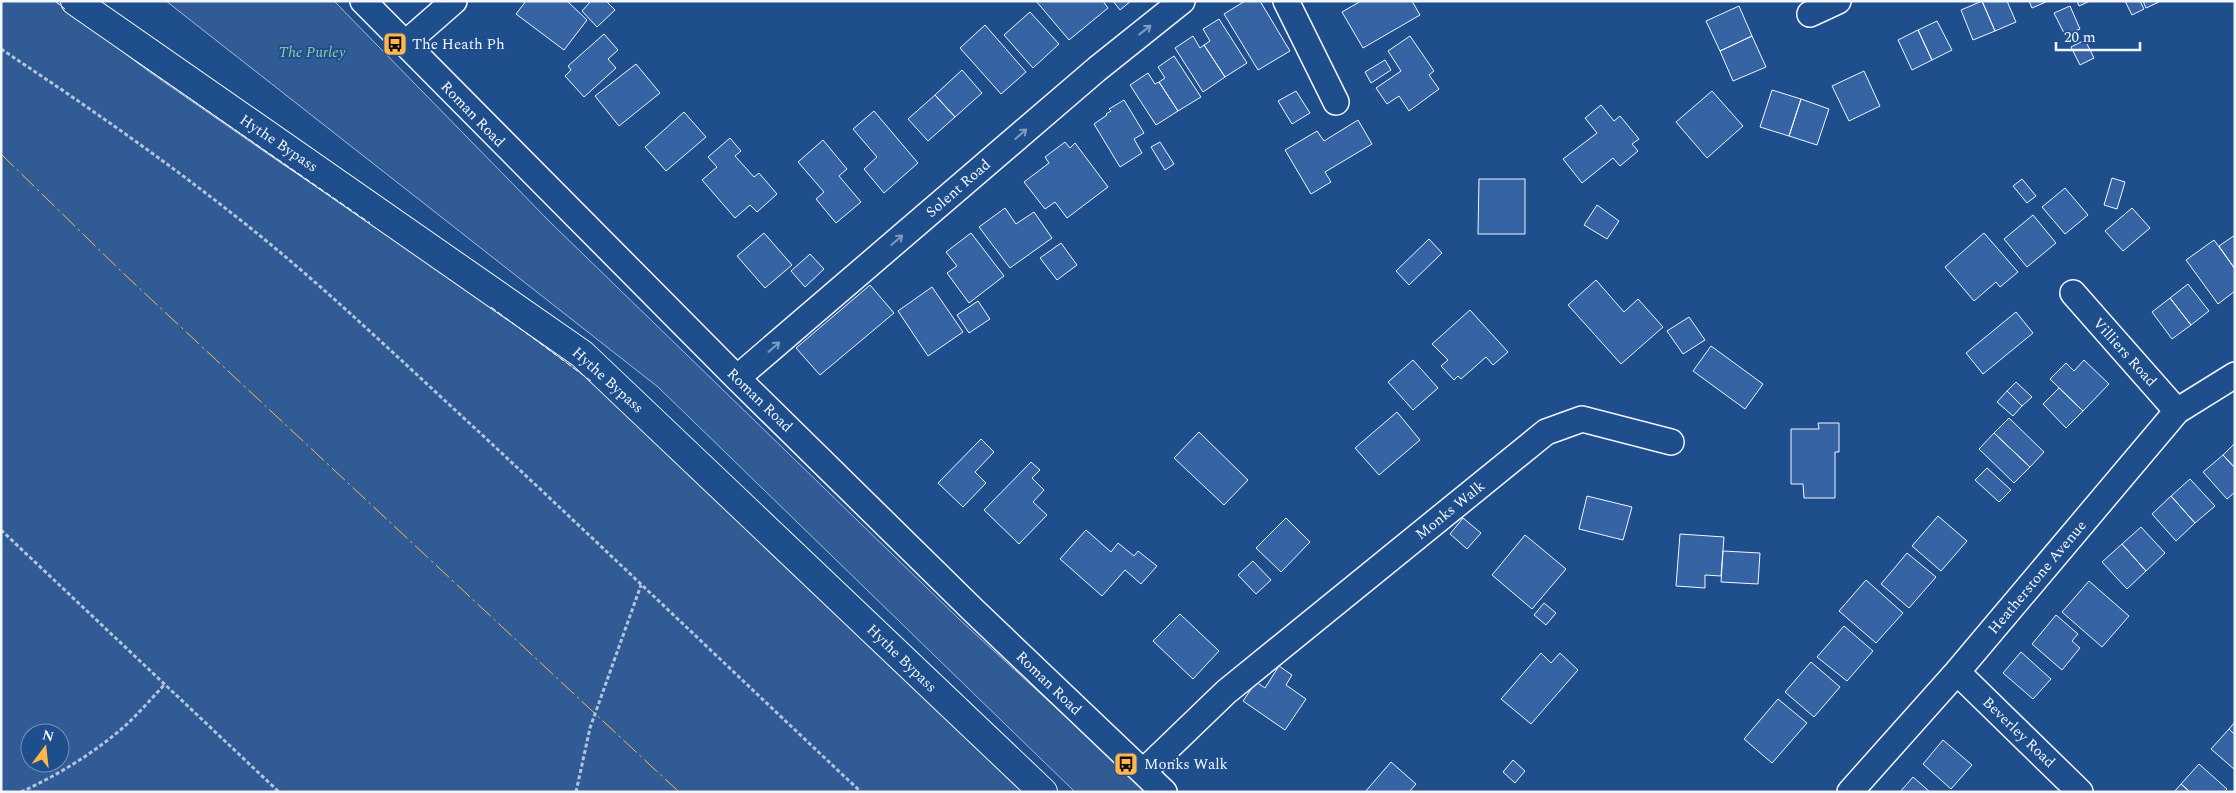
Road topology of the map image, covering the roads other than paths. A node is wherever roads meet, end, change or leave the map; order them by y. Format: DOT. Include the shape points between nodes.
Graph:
graph roads {
  1 [pos="75,1"];
  2 [pos="97,1"];
  3 [pos="363,1"];
  4 [pos="454,1"];
  5 [pos="1182,1"];
  6 [pos="1286,1"];
  7 [pos="1838,1"];
  8 [pos="1810,14"];
  9 [pos="119,33"];
  10 [pos="406,43"];
  11 [pos="1336,102"];
  12 [pos="2073,293"];
  13 [pos="2235,375"];
  14 [pos="737,378"];
  15 [pos="2177,411"];
  16 [pos="1671,442"];
  17 [pos="1957,672"];
  18 [pos="1143,772"];
  19 [pos="1043,792"];
  20 [pos="1164,792"];
  21 [pos="1850,792"];
  22 [pos="2080,792"];
  1 -- 9 [label="main road, Hythe Bypass"];
  2 -- 9 [label="main road, Hythe Bypass"];
  3 -- 10 [label="street, Roman Road"];
  4 -- 10 [label="street"];
  14 -- 5 [label="street, Solent Road, one-way" via="1097,69"];
  6 -- 11 [label="street"];
  7 -- 8 [label="street"];
  9 -- 19 [label="main road, Hythe Bypass" via="582,354"];
  10 -- 14 [label="street, Roman Road" via="497,139"];
  12 -- 15 [label="street, Villiers Road"];
  13 -- 15 [label="street, Heatherstone Avenue"];
  14 -- 18 [label="street, Roman Road"];
  15 -- 17 [label="street, Heatherstone Avenue"];
  16 -- 18 [label="street, Monks Walk" via="1582,419 1546,432 1226,692"];
  17 -- 21 [label="street, Heatherstone Avenue"];
  17 -- 22 [label="street, Beverley Road"];
  18 -- 20 [label="street, Roman Road"];
}
